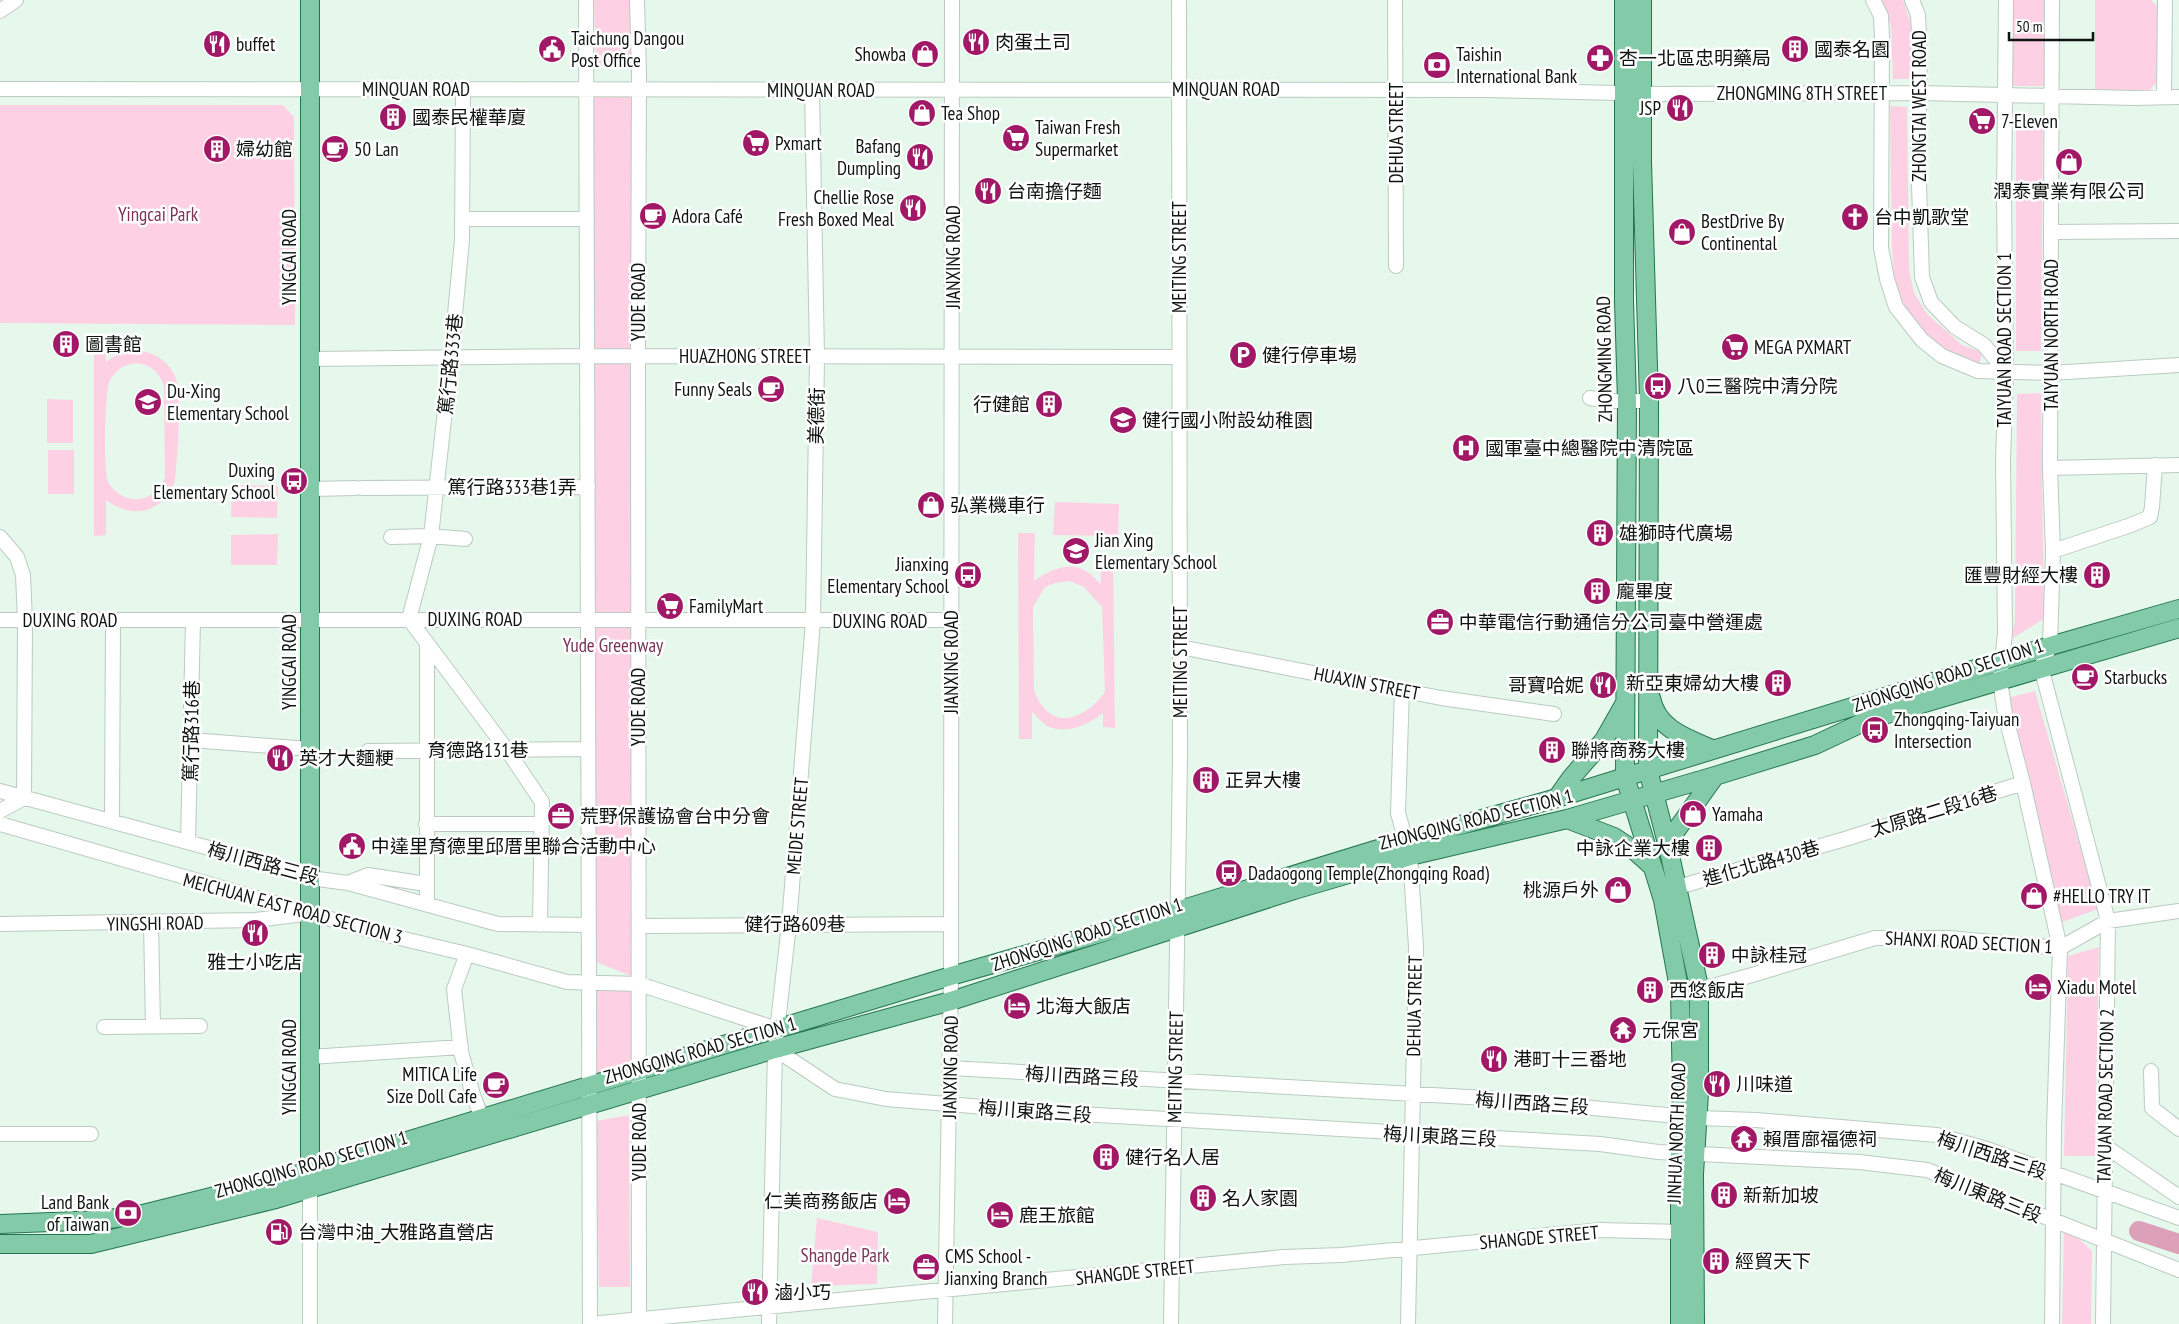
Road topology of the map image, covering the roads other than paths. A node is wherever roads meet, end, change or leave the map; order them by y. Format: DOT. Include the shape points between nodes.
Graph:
graph roads {
  1 [pos="16,0"];
  2 [pos="310,0"];
  3 [pos="586,0"];
  4 [pos="638,0"];
  5 [pos="952,0"];
  6 [pos="1180,0"];
  7 [pos="1395,0"];
  8 [pos="1624,0"];
  9 [pos="1642,0"];
  10 [pos="1873,0"];
  11 [pos="1912,0"];
  12 [pos="2006,0"];
  13 [pos="2052,0"];
  14 [pos="2165,0"];
  15 [pos="0,11"];
  16 [pos="310,88"];
  17 [pos="0,89"];
  18 [pos="463,89"];
  19 [pos="587,89"];
  20 [pos="639,90"];
  21 [pos="812,90"];
  22 [pos="952,90"];
  23 [pos="1179,90"];
  24 [pos="1396,90"];
  25 [pos="1624,93"];
  26 [pos="1642,93"];
  27 [pos="1882,93"];
  28 [pos="1920,93"];
  29 [pos="2005,95"];
  30 [pos="2052,96"];
  31 [pos="2164,97"];
  32 [pos="2179,97"];
  33 [pos="462,219"];
  34 [pos="587,219"];
  35 [pos="2179,231"];
  36 [pos="2051,232"];
  37 [pos="1396,266"];
  38 [pos="587,356"];
  39 [pos="638,356"];
  40 [pos="816,356"];
  41 [pos="953,356"];
  42 [pos="1179,356"];
  43 [pos="451,357"];
  44 [pos="311,359"];
  45 [pos="2179,365"];
  46 [pos="2006,372"];
  47 [pos="2051,373"];
  48 [pos="1590,398"];
  49 [pos="1627,401"];
  50 [pos="1649,401"];
  51 [pos="2155,465"];
  52 [pos="2179,465"];
  53 [pos="2050,468"];
  54 [pos="588,487"];
  55 [pos="437,488"];
  56 [pos="310,489"];
  57 [pos="431,536"];
  58 [pos="0,537"];
  59 [pos="391,537"];
  60 [pos="465,540"];
  61 [pos="2053,551"];
  62 [pos="2179,609"];
  63 [pos="588,619"];
  64 [pos="638,619"];
  65 [pos="0,620"];
  66 [pos="113,620"];
  67 [pos="193,620"];
  68 [pos="409,620"];
  69 [pos="951,620"];
  70 [pos="25,621"];
  71 [pos="310,621"];
  72 [pos="813,621"];
  73 [pos="2179,628"];
  74 [pos="427,644"];
  75 [pos="2050,646"];
  76 [pos="1180,647"];
  77 [pos="2001,662"];
  78 [pos="2040,667"];
  79 [pos="2000,680"];
  80 [pos="1648,683"];
  81 [pos="1402,689"];
  82 [pos="1626,703"];
  83 [pos="1554,714"];
  84 [pos="191,740"];
  85 [pos="310,749"];
  86 [pos="588,749"];
  87 [pos="1712,749"];
  88 [pos="507,750"];
  89 [pos="368,751"];
  90 [pos="427,751"];
  91 [pos="1648,770"];
  92 [pos="1715,776"];
  93 [pos="1626,777"];
  94 [pos="2023,783"];
  95 [pos="0,791"];
  96 [pos="1654,794"];
  97 [pos="24,798"];
  98 [pos="1557,798"];
  99 [pos="1632,801"];
  100 [pos="0,811"];
  101 [pos="1567,818"];
  102 [pos="112,821"];
  103 [pos="0,824"];
  104 [pos="426,824"];
  105 [pos="541,824"];
  106 [pos="1845,839"];
  107 [pos="188,842"];
  108 [pos="1407,848"];
  109 [pos="1669,851"];
  110 [pos="1654,867"];
  111 [pos="310,878"];
  112 [pos="348,883"];
  113 [pos="426,884"];
  114 [pos="1678,887"];
  115 [pos="427,904"];
  116 [pos="2179,911"];
  117 [pos="310,913"];
  118 [pos="1178,918"];
  119 [pos="2108,921"];
  120 [pos="151,923"];
  121 [pos="0,924"];
  122 [pos="789,924"];
  123 [pos="951,924"];
  124 [pos="540,925"];
  125 [pos="588,925"];
  126 [pos="638,926"];
  127 [pos="2060,948"];
  128 [pos="467,954"];
  129 [pos="951,976"];
  130 [pos="588,983"];
  131 [pos="639,984"];
  132 [pos="1700,987"];
  133 [pos="951,1001"];
  134 [pos="153,1026"];
  135 [pos="200,1026"];
  136 [pos="104,1027"];
  137 [pos="777,1029"];
  138 [pos="461,1047"];
  139 [pos="775,1049"];
  140 [pos="310,1057"];
  141 [pos="950,1068"];
  142 [pos="639,1070"];
  143 [pos="2152,1071"];
  144 [pos="1175,1081"];
  145 [pos="589,1086"];
  146 [pos="639,1090"];
  147 [pos="1412,1096"];
  148 [pos="589,1105"];
  149 [pos="949,1105"];
  150 [pos="1689,1116"];
  151 [pos="482,1118"];
  152 [pos="1174,1120"];
  153 [pos="2179,1130"];
  154 [pos="0,1134"];
  155 [pos="90,1134"];
  156 [pos="1412,1134"];
  157 [pos="2105,1146"];
  158 [pos="1688,1153"];
  159 [pos="310,1169"];
  160 [pos="2054,1175"];
  161 [pos="310,1188"];
  162 [pos="2104,1191"];
  163 [pos="2179,1197"];
  164 [pos="2179,1201"];
  165 [pos="2177,1217"];
  166 [pos="2054,1221"];
  167 [pos="0,1224"];
  168 [pos="1681,1232"];
  169 [pos="2103,1241"];
  170 [pos="0,1244"];
  171 [pos="1410,1249"];
  172 [pos="1171,1269"];
  173 [pos="2179,1270"];
  174 [pos="946,1290"];
  175 [pos="769,1308"];
  176 [pos="639,1322"];
  177 [pos="310,1324"];
  178 [pos="590,1324"];
  179 [pos="769,1324"];
  180 [pos="945,1324"];
  181 [pos="1171,1324"];
  182 [pos="1408,1324"];
  183 [pos="1680,1324"];
  184 [pos="1695,1324"];
  185 [pos="2052,1324"];
  186 [pos="2103,1324"];
  1 -- 15 [label="street"];
  2 -- 16 [label="main road, YINGCAI ROAD"];
  3 -- 19 [label="street"];
  4 -- 20 [label="street, YUDE ROAD"];
  5 -- 22 [label="street, JIANXING ROAD"];
  6 -- 23 [label="street, MEITING STREET"];
  7 -- 24 [label="street, DEHUA STREET"];
  8 -- 25 [label="main road, ZHONGMING ROAD"];
  9 -- 26 [label="main road"];
  10 -- 27 [label="street" via="1881,16"];
  11 -- 28 [label="street, ZHONGTAI WEST ROAD" via="1918,15"];
  12 -- 29 [label="street, TAIYUAN ROAD SECTION 1"];
  13 -- 30 [label="street, TAIYUAN NORTH ROAD"];
  14 -- 31 [label="street"];
  16 -- 17 [label="street, MINQUAN ROAD"];
  16 -- 18 [label="street, MINQUAN ROAD"];
  16 -- 44 [label="main road, YINGCAI ROAD"];
  18 -- 19 [label="street, MINQUAN ROAD"];
  18 -- 33 [label="street, 篤行路333巷"];
  19 -- 20 [label="street, MINQUAN ROAD"];
  19 -- 34 [label="street"];
  20 -- 21 [label="street, MINQUAN ROAD"];
  20 -- 39 [label="street, YUDE ROAD"];
  21 -- 22 [label="street, MINQUAN ROAD"];
  21 -- 40 [label="street, 美德街"];
  22 -- 23 [label="street, MINQUAN ROAD"];
  22 -- 41 [label="street, JIANXING ROAD"];
  23 -- 24 [label="street, MINQUAN ROAD"];
  23 -- 42 [label="street, MEITING STREET"];
  24 -- 25 [label="street, MINQUAN ROAD"];
  24 -- 37 [label="street, DEHUA STREET"];
  25 -- 26 [label="street, MINQUAN ROAD"];
  25 -- 49 [label="main road, ZHONGMING ROAD"];
  26 -- 27 [label="street, ZHONGMING 8TH STREET"];
  26 -- 50 [label="main road"];
  27 -- 28 [label="street, ZHONGMING 8TH STREET"];
  27 -- 46 [label="street" via="1881,248 1886,279 1896,306 1922,340 1942,356 1978,371"];
  28 -- 29 [label="street, ZHONGMING 8TH STREET"];
  28 -- 46 [label="street, ZHONGTAI WEST ROAD" via="1918,152 1922,277 1931,302 1955,327 1984,345"];
  29 -- 30 [label="street, ZHONGMING 8TH STREET"];
  29 -- 46 [label="street, TAIYUAN ROAD SECTION 1"];
  30 -- 31 [label="street, ZHONGMING 8TH STREET"];
  30 -- 36 [label="street, TAIYUAN NORTH ROAD"];
  31 -- 32 [label="street, ZHONGMING 8TH STREET"];
  33 -- 34 [label="street"];
  33 -- 43 [label="street, 篤行路333巷"];
  34 -- 38 [label="street"];
  35 -- 36 [label="street"];
  36 -- 47 [label="street, TAIYUAN NORTH ROAD"];
  38 -- 39 [label="street, HUAZHONG STREET"];
  38 -- 43 [label="street, HUAZHONG STREET"];
  38 -- 54 [label="street"];
  39 -- 40 [label="street, HUAZHONG STREET"];
  39 -- 64 [label="street, YUDE ROAD"];
  40 -- 41 [label="street, HUAZHONG STREET"];
  40 -- 72 [label="street, 美德街"];
  41 -- 42 [label="street, HUAZHONG STREET"];
  41 -- 69 [label="street, JIANXING ROAD"];
  42 -- 76 [label="street, MEITING STREET"];
  43 -- 44 [label="street, HUAZHONG STREET"];
  43 -- 55 [label="street, 篤行路333巷"];
  44 -- 56 [label="main road, YINGCAI ROAD"];
  45 -- 47 [label="street"];
  46 -- 47 [label="street"];
  46 -- 77 [label="street, TAIYUAN ROAD SECTION 1" via="2003,460 2005,633"];
  47 -- 53 [label="street, TAIYUAN NORTH ROAD"];
  48 -- 49 [label="street"];
  49 -- 50 [label="street"];
  49 -- 82 [label="main road, ZHONGMING ROAD"];
  50 -- 80 [label="main road"];
  51 -- 52 [label="street"];
  51 -- 53 [label="street"];
  51 -- 61 [label="street" via="2150,517"];
  53 -- 61 [label="street, TAIYUAN NORTH ROAD"];
  54 -- 55 [label="street, 篤行路333巷1弄"];
  54 -- 63 [label="street"];
  55 -- 56 [label="street, 篤行路333巷1弄"];
  55 -- 57 [label="street, 篤行路333巷1弄"];
  56 -- 71 [label="main road, YINGCAI ROAD"];
  57 -- 59 [label="street"];
  57 -- 60 [label="street"];
  57 -- 68 [label="street, 篤行路333巷1弄"];
  58 -- 70 [label="street" via="17,557 23,575"];
  61 -- 75 [label="street, TAIYUAN NORTH ROAD"];
  62 -- 75 [label="main road, ZHONGQING ROAD SECTION 1"];
  63 -- 64 [label="street, DUXING ROAD"];
  63 -- 68 [label="street, DUXING ROAD"];
  63 -- 86 [label="street"];
  64 -- 72 [label="street, DUXING ROAD"];
  64 -- 126 [label="street, YUDE ROAD"];
  65 -- 70 [label="street, DUXING ROAD"];
  66 -- 67 [label="street, DUXING ROAD"];
  66 -- 70 [label="street, DUXING ROAD"];
  66 -- 102 [label="street"];
  67 -- 71 [label="street, DUXING ROAD"];
  67 -- 84 [label="street, 篤行路316巷"];
  68 -- 71 [label="street, DUXING ROAD"];
  68 -- 74 [label="street"];
  69 -- 72 [label="street, DUXING ROAD"];
  69 -- 123 [label="street, JIANXING ROAD"];
  70 -- 97 [label="street"];
  71 -- 85 [label="main road, YINGCAI ROAD"];
  72 -- 122 [label="street, MEIDE STREET"];
  73 -- 78 [label="main road, ZHONGQING ROAD SECTION 1"];
  74 -- 88 [label="street"];
  74 -- 90 [label="street"];
  75 -- 77 [label="main road, ZHONGQING ROAD SECTION 1"];
  75 -- 78 [label="street, TAIYUAN NORTH ROAD"];
  76 -- 81 [label="street, HUAXIN STREET"];
  76 -- 118 [label="street, MEITING STREET"];
  77 -- 79 [label="street, TAIYUAN ROAD SECTION 1"];
  77 -- 87 [label="main road, ZHONGQING ROAD SECTION 1"];
  78 -- 79 [label="main road, ZHONGQING ROAD SECTION 1"];
  78 -- 119 [label="street, TAIYUAN ROAD SECTION 2"];
  79 -- 92 [label="main road, ZHONGQING ROAD SECTION 1" via="1870,719 1815,745"];
  79 -- 94 [label="street" via="2004,714"];
  80 -- 87 [label="main road" via="1654,710 1676,734"];
  80 -- 91 [label="main road"];
  81 -- 83 [label="street, HUAXIN STREET" via="1441,698"];
  81 -- 108 [label="street, DEHUA STREET" via="1398,813"];
  82 -- 93 [label="main road, ZHONGMING ROAD"];
  82 -- 98 [label="main road" via="1604,740"];
  84 -- 85 [label="street"];
  84 -- 107 [label="street, 篤行路316巷"];
  85 -- 111 [label="main road, YINGCAI ROAD"];
  86 -- 88 [label="street, 育德路131巷"];
  86 -- 125 [label="street"];
  87 -- 91 [label="main road, ZHONGQING ROAD SECTION 1"];
  88 -- 90 [label="street, 育德路131巷"];
  88 -- 105 [label="street" via="542,802"];
  89 -- 90 [label="street, 育德路131巷"];
  90 -- 104 [label="street"];
  91 -- 93 [label="main road, ZHONGQING ROAD SECTION 1"];
  91 -- 96 [label="main road, JINHUA NORTH ROAD"];
  92 -- 96 [label="main road, ZHONGQING ROAD SECTION 1"];
  92 -- 109 [label="main road" via="1674,832"];
  93 -- 98 [label="main road, ZHONGQING ROAD SECTION 1"];
  93 -- 99 [label="main road, JINHUA NORTH ROAD"];
  94 -- 106 [label="street, 太原路二段16巷"];
  94 -- 127 [label="street"];
  95 -- 97 [label="street, 梅川西路三段"];
  96 -- 99 [label="main road, ZHONGQING ROAD SECTION 1"];
  96 -- 109 [label="main road, JINHUA NORTH ROAD"];
  97 -- 100 [label="street"];
  97 -- 102 [label="street, 梅川西路三段"];
  98 -- 108 [label="main road, ZHONGQING ROAD SECTION 1"];
  99 -- 101 [label="main road, ZHONGQING ROAD SECTION 1"];
  99 -- 110 [label="main road, JINHUA NORTH ROAD"];
  101 -- 108 [label="main road, ZHONGQING ROAD SECTION 1"];
  101 -- 110 [label="main road" via="1614,837"];
  102 -- 107 [label="street, 梅川西路三段"];
  103 -- 117 [label="street, MEICHUAN EAST ROAD SECTION 3"];
  104 -- 105 [label="street"];
  104 -- 113 [label="street"];
  105 -- 124 [label="street"];
  106 -- 114 [label="street, 進化北路430巷"];
  107 -- 111 [label="street, 梅川西路三段"];
  108 -- 118 [label="main road, ZHONGQING ROAD SECTION 1"];
  108 -- 147 [label="street, DEHUA STREET" via="1416,947"];
  109 -- 114 [label="main road, JINHUA NORTH ROAD"];
  110 -- 150 [label="main road, JINHUA NORTH ROAD" via="1680,994"];
  111 -- 112 [label="street, 梅川西路三段"];
  111 -- 117 [label="main road, YINGCAI ROAD"];
  112 -- 113 [label="street" via="368,875"];
  112 -- 115 [label="street, 梅川西路三段"];
  113 -- 115 [label="street"];
  114 -- 132 [label="main road, JINHUA NORTH ROAD"];
  115 -- 124 [label="street, 梅川西路三段" via="498,924"];
  116 -- 119 [label="street, SHANXI ROAD SECTION 1"];
  117 -- 120 [label="street, YINGSHI ROAD" via="256,920"];
  117 -- 128 [label="street, MEICHUAN EAST ROAD SECTION 3"];
  117 -- 140 [label="main road, YINGCAI ROAD"];
  118 -- 129 [label="main road, ZHONGQING ROAD SECTION 1"];
  118 -- 133 [label="main road, ZHONGQING ROAD SECTION 1"];
  118 -- 144 [label="street, MEITING STREET"];
  119 -- 127 [label="street, SHANXI ROAD SECTION 1"];
  119 -- 157 [label="street, TAIYUAN ROAD SECTION 2"];
  120 -- 121 [label="street, YINGSHI ROAD"];
  120 -- 134 [label="street"];
  122 -- 123 [label="street, 健行路609巷"];
  122 -- 126 [label="street, 健行路609巷"];
  122 -- 137 [label="street, MEIDE STREET"];
  123 -- 129 [label="street, JIANXING ROAD"];
  124 -- 125 [label="street, 梅川西路三段"];
  125 -- 130 [label="street"];
  126 -- 131 [label="street, YUDE ROAD"];
  127 -- 132 [label="street, SHANXI ROAD SECTION 1" via="1958,939 1875,938 1713,986"];
  127 -- 160 [label="street"];
  128 -- 130 [label="street, MEICHUAN EAST ROAD SECTION 3" via="567,982"];
  128 -- 138 [label="street" via="454,989"];
  129 -- 133 [label="street, JIANXING ROAD"];
  129 -- 137 [label="main road, ZHONGQING ROAD SECTION 1"];
  130 -- 131 [label="street"];
  130 -- 145 [label="street"];
  131 -- 137 [label="street"];
  131 -- 142 [label="street, YUDE ROAD"];
  132 -- 150 [label="main road, JINHUA NORTH ROAD"];
  133 -- 139 [label="main road, ZHONGQING ROAD SECTION 1"];
  133 -- 141 [label="street, JIANXING ROAD"];
  134 -- 135 [label="street"];
  134 -- 136 [label="street"];
  137 -- 139 [label="street, MEIDE STREET"];
  137 -- 142 [label="main road, ZHONGQING ROAD SECTION 1"];
  138 -- 140 [label="street"];
  138 -- 151 [label="street"];
  139 -- 146 [label="main road, ZHONGQING ROAD SECTION 1"];
  139 -- 149 [label="street, 梅川東路三段" via="835,1089 886,1099"];
  139 -- 175 [label="street"];
  140 -- 159 [label="main road, YINGCAI ROAD"];
  141 -- 144 [label="street, 梅川西路三段"];
  141 -- 149 [label="street, JIANXING ROAD"];
  142 -- 145 [label="main road, ZHONGQING ROAD SECTION 1"];
  142 -- 146 [label="street, YUDE ROAD"];
  143 -- 153 [label="street" via="2152,1108"];
  144 -- 147 [label="street, 梅川西路三段"];
  144 -- 152 [label="street, MEITING STREET"];
  145 -- 148 [label="street"];
  145 -- 151 [label="main road, ZHONGQING ROAD SECTION 1"];
  146 -- 148 [label="main road, ZHONGQING ROAD SECTION 1"];
  146 -- 176 [label="street, YUDE ROAD"];
  147 -- 150 [label="street, 梅川西路三段" via="1486,1098"];
  147 -- 156 [label="street, DEHUA STREET"];
  148 -- 161 [label="main road, ZHONGQING ROAD SECTION 1"];
  148 -- 178 [label="street"];
  149 -- 152 [label="street, 梅川東路三段"];
  149 -- 174 [label="street, JIANXING ROAD"];
  150 -- 158 [label="main road, JINHUA NORTH ROAD"];
  150 -- 160 [label="street, 梅川西路三段" via="1937,1135 1987,1149"];
  151 -- 159 [label="main road, ZHONGQING ROAD SECTION 1"];
  152 -- 156 [label="street, 梅川東路三段"];
  152 -- 172 [label="street, MEITING STREET"];
  154 -- 155 [label="street"];
  156 -- 158 [label="street, 梅川東路三段" via="1600,1144"];
  156 -- 171 [label="street, DEHUA STREET"];
  157 -- 162 [label="street, TAIYUAN ROAD SECTION 2"];
  157 -- 163 [label="street"];
  158 -- 166 [label="street, 梅川東路三段" via="1859,1162 1927,1170"];
  158 -- 168 [label="main road, JINHUA NORTH ROAD"];
  158 -- 184 [label="main road, JINHUA NORTH ROAD"];
  159 -- 161 [label="street, YINGCAI ROAD"];
  159 -- 167 [label="main road, ZHONGQING ROAD SECTION 1" via="139,1215 102,1220"];
  160 -- 162 [label="street, 梅川西路三段"];
  160 -- 166 [label="street"];
  161 -- 170 [label="main road, ZHONGQING ROAD SECTION 1" via="91,1244"];
  161 -- 177 [label="street, YINGCAI ROAD"];
  162 -- 165 [label="street, 梅川西路三段"];
  162 -- 169 [label="street, TAIYUAN ROAD SECTION 2"];
  164 -- 165 [label="street"];
  166 -- 169 [label="street, 梅川東路三段"];
  166 -- 185 [label="street"];
  168 -- 171 [label="street, SHANGDE STREET" via="1601,1230"];
  168 -- 183 [label="main road, JINHUA NORTH ROAD"];
  169 -- 173 [label="street"];
  169 -- 186 [label="street, TAIYUAN ROAD SECTION 2"];
  171 -- 172 [label="street, SHANGDE STREET" via="1284,1257"];
  171 -- 182 [label="street, DEHUA STREET"];
  172 -- 174 [label="street, SHANGDE STREET"];
  172 -- 181 [label="street, MEITING STREET"];
  174 -- 175 [label="street, SHANGDE STREET"];
  174 -- 180 [label="street, JIANXING ROAD"];
  175 -- 176 [label="street, SHANGDE STREET" via="706,1312"];
  175 -- 179 [label="street"];
  176 -- 178 [label="street, SHANGDE STREET"];
}
